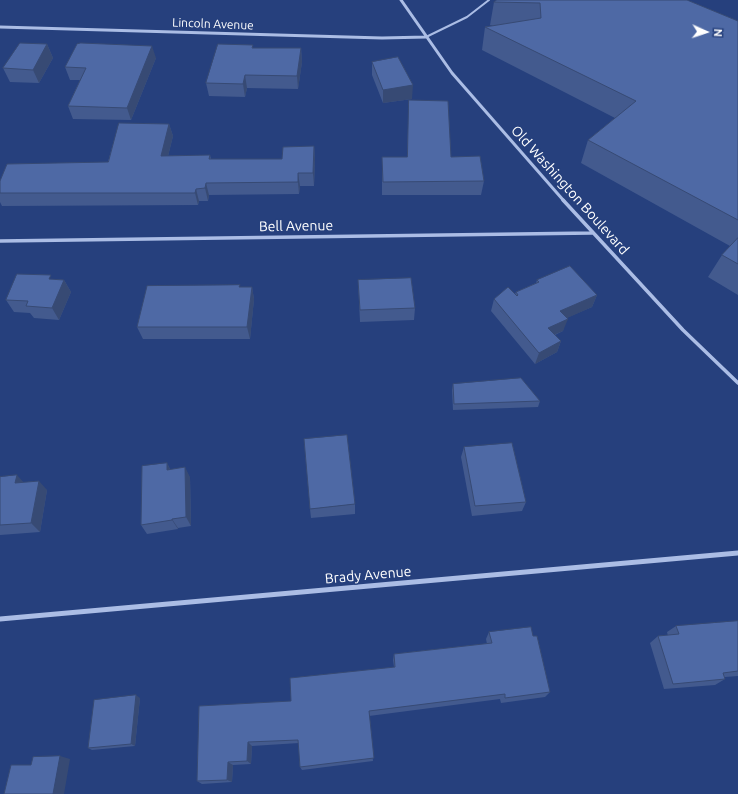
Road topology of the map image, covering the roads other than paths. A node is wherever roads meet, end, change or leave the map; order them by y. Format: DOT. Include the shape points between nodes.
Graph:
graph roads {
  1 [pos="401,0"];
  2 [pos="489,0"];
  3 [pos="0,27"];
  4 [pos="426,37"];
  5 [pos="592,233"];
  6 [pos="0,241"];
  7 [pos="738,383"];
  8 [pos="738,553"];
  9 [pos="0,619"];
  1 -- 4 [label="street, Old Washington Boulevard"];
  2 -- 4 [label="lane" via="451,26"];
  3 -- 4 [label="street, Lincoln Avenue" via="382,38"];
  4 -- 5 [label="street, Old Washington Boulevard" via="477,103"];
  5 -- 6 [label="street, Bell Avenue"];
  5 -- 7 [label="street, Old Washington Boulevard" via="683,330"];
  8 -- 9 [label="street, Brady Avenue"];
}
